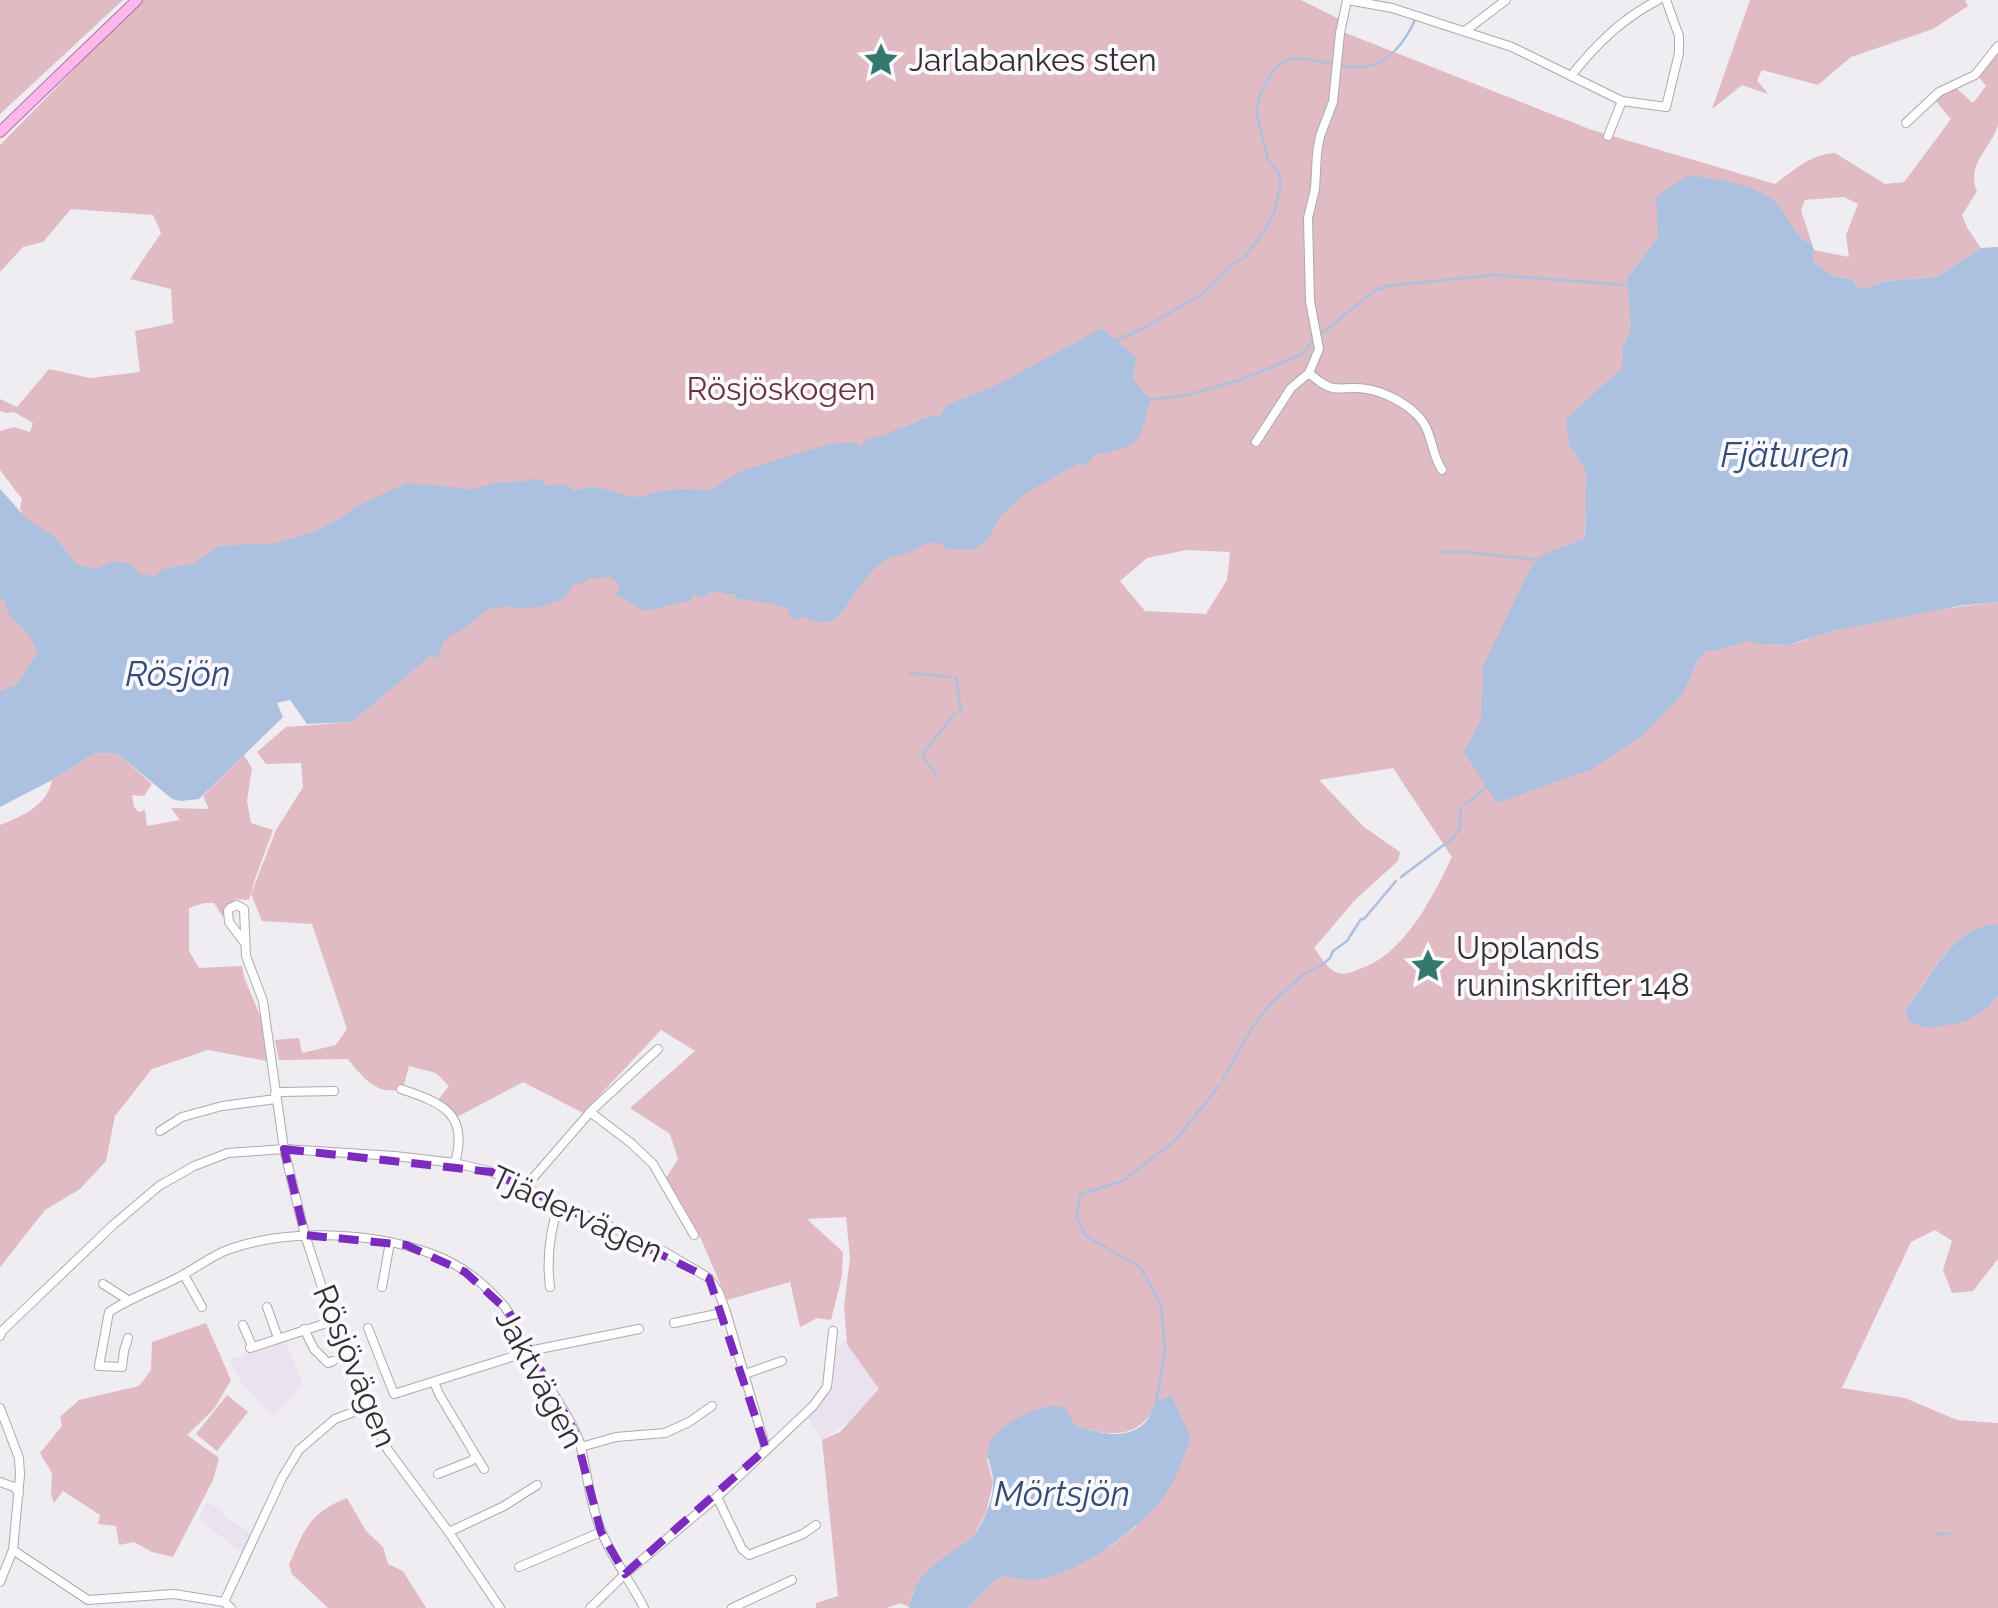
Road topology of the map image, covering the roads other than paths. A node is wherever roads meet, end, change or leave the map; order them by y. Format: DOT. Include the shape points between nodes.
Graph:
graph roads {
  1 [pos="136,0"];
  2 [pos="1347,0"];
  3 [pos="1658,0"];
  4 [pos="1666,0"];
  5 [pos="1502,1"];
  6 [pos="1392,3"];
  7 [pos="1465,31"];
  8 [pos="1998,46"];
  9 [pos="1571,76"];
  10 [pos="1622,101"];
  11 [pos="1906,124"];
  12 [pos="0,132"];
  13 [pos="1608,136"];
  14 [pos="1309,373"];
  15 [pos="1256,442"];
  16 [pos="1442,470"];
  17 [pos="244,942"];
  18 [pos="658,1049"];
  19 [pos="401,1089"];
  20 [pos="334,1091"];
  21 [pos="275,1096"];
  22 [pos="590,1112"];
  23 [pos="160,1131"];
  24 [pos="284,1149"];
  25 [pos="456,1163"];
  26 [pos="526,1186"];
  27 [pos="559,1203"];
  28 [pos="694,1234"];
  29 [pos="305,1236"];
  30 [pos="390,1242"];
  31 [pos="184,1274"];
  32 [pos="102,1284"];
  33 [pos="382,1287"];
  34 [pos="550,1287"];
  35 [pos="128,1300"];
  36 [pos="202,1307"];
  37 [pos="266,1308"];
  38 [pos="726,1312"];
  39 [pos="332,1321"];
  40 [pos="674,1323"];
  41 [pos="242,1325"];
  42 [pos="368,1328"];
  43 [pos="639,1328"];
  44 [pos="304,1330"];
  45 [pos="833,1330"];
  46 [pos="0,1336"];
  47 [pos="128,1338"];
  48 [pos="278,1338"];
  49 [pos="528,1352"];
  50 [pos="332,1361"];
  51 [pos="782,1362"];
  52 [pos="745,1374"];
  53 [pos="434,1382"];
  54 [pos="712,1406"];
  55 [pos="367,1407"];
  56 [pos="0,1408"];
  57 [pos="581,1446"];
  58 [pos="766,1449"];
  59 [pos="476,1456"];
  60 [pos="484,1469"];
  61 [pos="438,1474"];
  62 [pos="0,1482"];
  63 [pos="537,1485"];
  64 [pos="19,1493"];
  65 [pos="717,1497"];
  66 [pos="816,1525"];
  67 [pos="449,1532"];
  68 [pos="601,1532"];
  69 [pos="14,1550"];
  70 [pos="518,1567"];
  71 [pos="625,1574"];
  72 [pos="792,1580"];
  73 [pos="0,1582"];
  74 [pos="86,1604"];
  75 [pos="228,1605"];
  76 [pos="500,1608"];
  77 [pos="590,1608"];
  78 [pos="644,1608"];
  79 [pos="732,1608"];
  1 -- 12 [label="main road"];
  2 -- 6 [label="street"];
  2 -- 14 [label="street" via="1308,218 1310,301 1319,344"];
  3 -- 9 [label="street" via="1616,26"];
  4 -- 10 [label="street" via="1679,36 1666,107"];
  5 -- 7 [label="street"];
  6 -- 7 [label="street"];
  7 -- 9 [label="street"];
  8 -- 11 [label="street" via="1975,75 1939,92"];
  9 -- 10 [label="street"];
  10 -- 13 [label="street"];
  14 -- 15 [label="street" via="1291,388"];
  14 -- 16 [label="street" via="1321,384 1366,388 1418,414"];
  17 -- 21 [label="street, Rösjövägen" via="263,1001"];
  18 -- 22 [label="street"];
  19 -- 25 [label="street" via="448,1110 459,1127"];
  20 -- 21 [label="street"];
  21 -- 23 [label="street" via="182,1117"];
  21 -- 24 [label="street, Rösjövägen"];
  22 -- 26 [label="street"];
  22 -- 28 [label="street" via="653,1164"];
  24 -- 25 [label="street, Tjädervägen"];
  24 -- 29 [label="street, Rösjövägen"];
  24 -- 46 [label="street, Tjädervägen" via="228,1153 159,1186"];
  25 -- 26 [label="street, Tjädervägen"];
  26 -- 27 [label="street, Tjädervägen"];
  27 -- 34 [label="street" via="550,1233"];
  27 -- 38 [label="street, Tjädervägen" via="709,1278"];
  29 -- 30 [label="street, Jaktvägen"];
  29 -- 31 [label="street, Jaktvägen" via="228,1249"];
  29 -- 39 [label="street, Rösjövägen"];
  30 -- 33 [label="street"];
  30 -- 49 [label="street, Jaktvägen" via="436,1254 487,1288 508,1311"];
  31 -- 35 [label="street, Jaktvägen"];
  31 -- 36 [label="street"];
  32 -- 35 [label="street"];
  35 -- 47 [label="street" via="109,1312 99,1366 122,1368"];
  37 -- 48 [label="street"];
  38 -- 40 [label="street"];
  38 -- 52 [label="street, Tjädervägen"];
  39 -- 44 [label="street"];
  39 -- 55 [label="street, Rösjövägen"];
  41 -- 48 [label="street" via="251,1347"];
  42 -- 53 [label="street" via="394,1394"];
  43 -- 49 [label="street"];
  44 -- 48 [label="street"];
  44 -- 50 [label="street" via="314,1349"];
  45 -- 58 [label="street" via="827,1387"];
  49 -- 53 [label="street"];
  49 -- 57 [label="street, Jaktvägen"];
  51 -- 52 [label="street"];
  52 -- 58 [label="street, Tjädervägen"];
  53 -- 59 [label="street"];
  54 -- 57 [label="street" via="665,1433"];
  55 -- 67 [label="street, Rösjövägen" via="388,1450"];
  55 -- 75 [label="street" via="335,1419 300,1450"];
  56 -- 64 [label="street" via="19,1458"];
  57 -- 68 [label="street, Jaktvägen"];
  58 -- 65 [label="street"];
  59 -- 60 [label="street"];
  59 -- 61 [label="street"];
  62 -- 64 [label="street"];
  63 -- 67 [label="street"];
  64 -- 69 [label="street"];
  65 -- 66 [label="street" via="749,1555"];
  65 -- 71 [label="street"];
  67 -- 76 [label="street, Rösjövägen"];
  68 -- 70 [label="street"];
  68 -- 71 [label="street, Jaktvägen"];
  69 -- 73 [label="street"];
  69 -- 74 [label="street"];
  71 -- 77 [label="street"];
  71 -- 78 [label="street, Jaktvägen"];
  72 -- 79 [label="street"];
  74 -- 75 [label="street" via="174,1594"];
}
